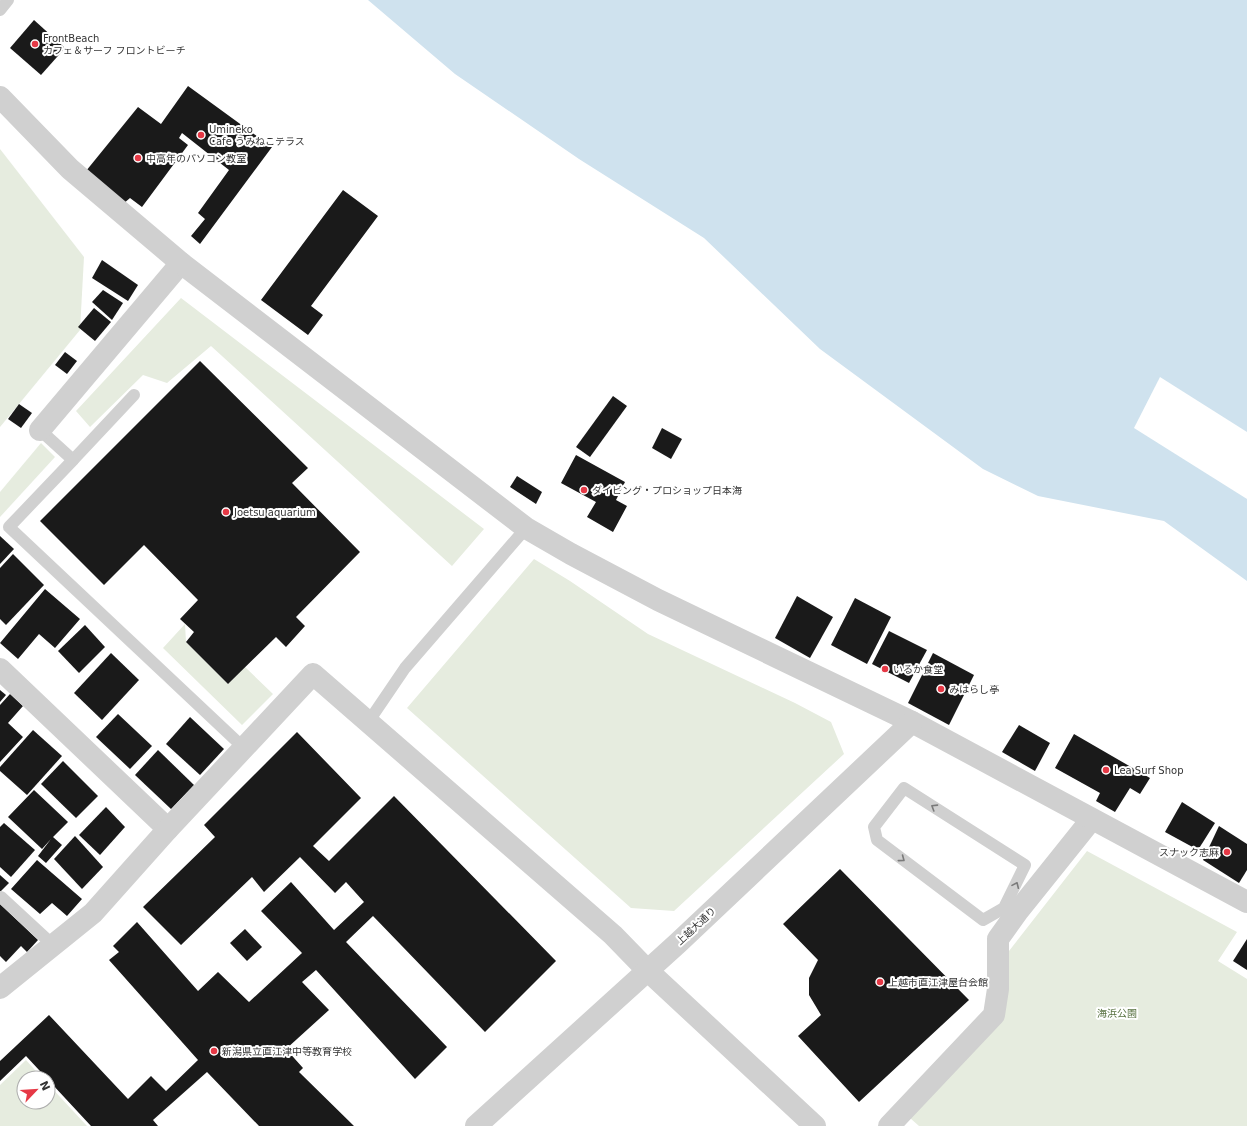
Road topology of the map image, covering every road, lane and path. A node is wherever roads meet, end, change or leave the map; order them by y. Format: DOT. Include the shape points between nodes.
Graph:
graph roads {
  1 [pos="8,0"];
  2 [pos="0,10"];
  3 [pos="0,97"];
  4 [pos="181,263"];
  5 [pos="134,395"];
  6 [pos="40,430"];
  7 [pos="73,460"];
  8 [pos="526,528"];
  9 [pos="0,669"];
  10 [pos="369,721"];
  11 [pos="912,722"];
  12 [pos="245,749"];
  13 [pos="1091,820"];
  14 [pos="168,829"];
  15 [pos="1,897"];
  16 [pos="1247,902"];
  17 [pos="1011,909"];
  18 [pos="53,945"];
  19 [pos="647,970"];
  20 [pos="0,988"];
  21 [pos="476,1126"];
  22 [pos="815,1126"];
  23 [pos="889,1126"];
  1 -- 2 [label="lane"];
  3 -- 4 [label="street" via="70,169"];
  4 -- 6 [label="street"];
  4 -- 8 [label="street"];
  5 -- 7 [label="lane"];
  6 -- 7 [label="lane"];
  7 -- 12 [label="lane" via="9,527"];
  8 -- 10 [label="lane" via="404,668"];
  8 -- 11 [label="street" via="658,600"];
  9 -- 14 [label="street"];
  10 -- 12 [label="street" via="313,674"];
  10 -- 19 [label="street" via="607,930"];
  11 -- 13 [label="street"];
  11 -- 19 [label="street, 上越大通り"];
  12 -- 14 [label="street"];
  13 -- 16 [label="street"];
  13 -- 17 [label="street"];
  14 -- 18 [label="street" via="93,913"];
  15 -- 18 [label="lane"];
  17 -- 17 [label="lane, one-way" via="1025,865 904,788 874,827 877,840 983,920"];
  17 -- 23 [label="street" via="998,939 998,989 994,1015"];
  18 -- 20 [label="street"];
  19 -- 21 [label="street, 上越大通り"];
  19 -- 22 [label="street"];
}
